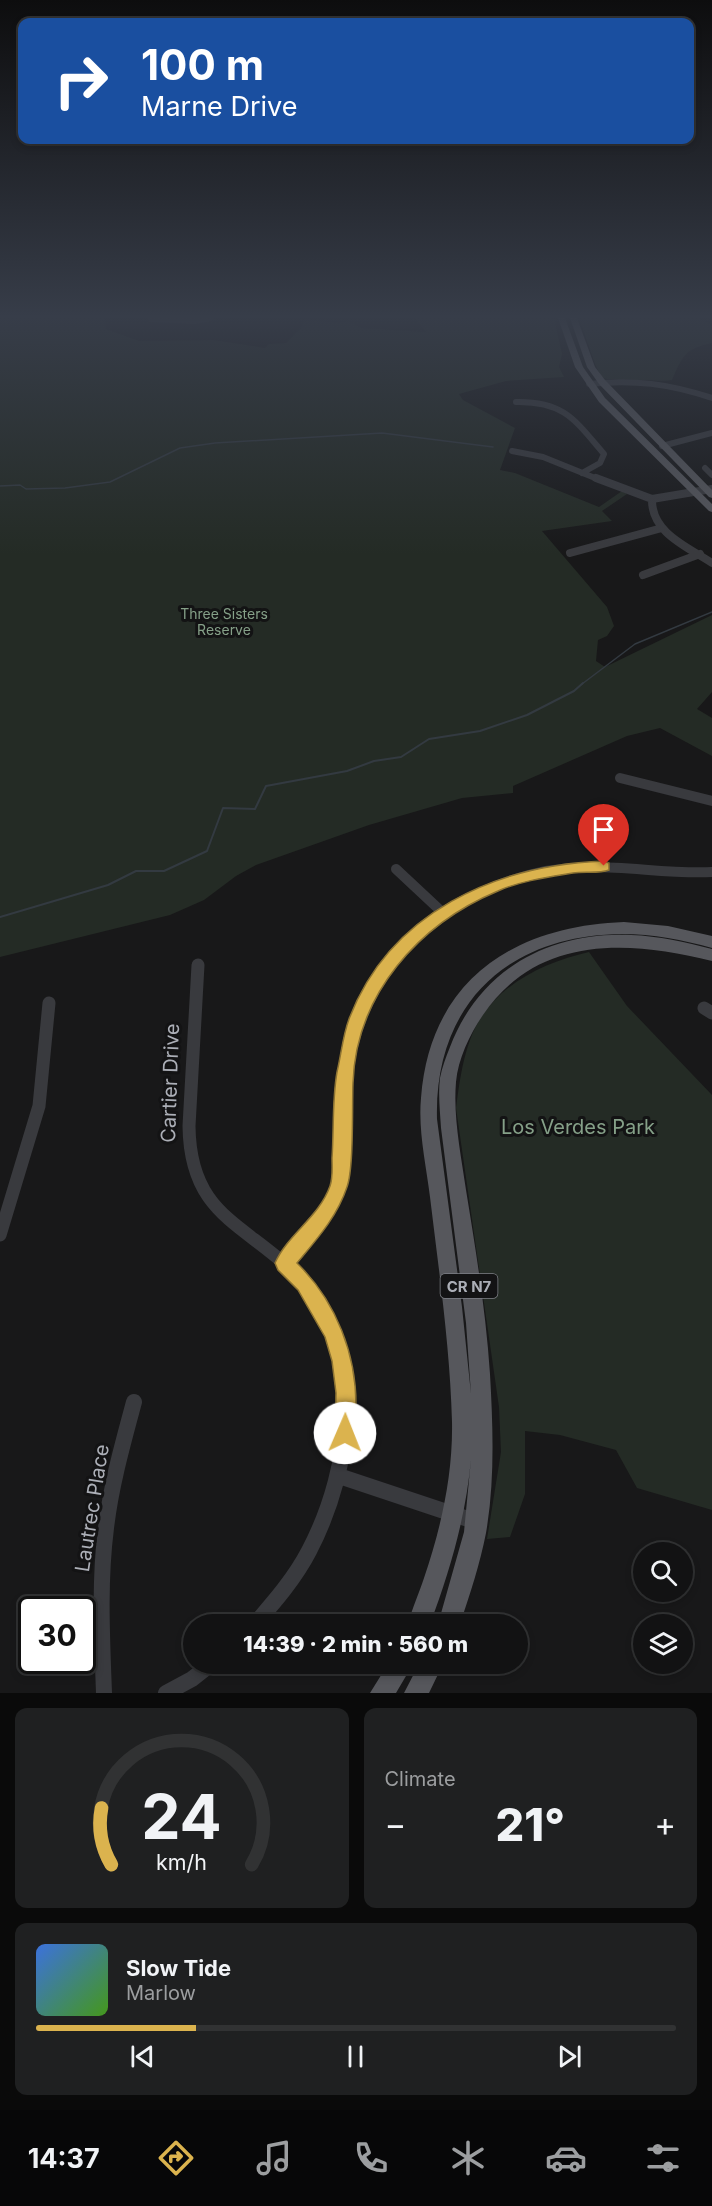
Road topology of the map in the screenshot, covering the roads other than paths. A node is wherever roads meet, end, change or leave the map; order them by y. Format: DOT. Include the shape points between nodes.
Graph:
graph roads {
  1 [pos="601,397"];
  2 [pos="616,397"];
  3 [pos="516,402"];
  4 [pos="712,433"];
  5 [pos="662,446"];
  6 [pos="512,451"];
  7 [pos="705,468"];
  8 [pos="582,473"];
  9 [pos="712,475"];
  10 [pos="710,492"];
  11 [pos="693,493"];
  12 [pos="652,499"];
  13 [pos="712,509"];
  14 [pos="662,528"];
  15 [pos="570,553"];
  16 [pos="700,554"];
  17 [pos="712,563"];
  18 [pos="644,575"];
  19 [pos="620,778"];
  20 [pos="712,801"];
  21 [pos="396,869"];
  22 [pos="712,873"];
  23 [pos="442,912"];
  24 [pos="712,942"];
  25 [pos="712,955"];
  26 [pos="198,965"];
  27 [pos="463,999"];
  28 [pos="48,1003"];
  29 [pos="456,1052"];
  30 [pos="0,1235"];
  31 [pos="285,1263"];
  32 [pos="134,1402"];
  33 [pos="339,1476"];
  34 [pos="451,1512"];
  35 [pos="477,1522"];
  36 [pos="263,1614"];
  37 [pos="423,1614"];
  38 [pos="452,1614"];
  39 [pos="198,1674"];
  40 [pos="394,1674"];
  41 [pos="425,1674"];
  42 [pos="104,1693"];
  43 [pos="166,1693"];
  44 [pos="382,1693"];
  45 [pos="416,1693"];
  1 -- 11 [label="main road"];
  2 -- 5 [label="main road"];
  3 -- 8 [label="street" via="544,401 563,408 604,454 600,463"];
  4 -- 5 [label="street"];
  5 -- 10 [label="main road"];
  6 -- 8 [label="street" via="543,457"];
  7 -- 9 [label="street"];
  8 -- 12 [label="street"];
  10 -- 11 [label="street"];
  11 -- 12 [label="street"];
  11 -- 13 [label="main road"];
  12 -- 14 [label="street" via="651,515"];
  14 -- 15 [label="street"];
  14 -- 16 [label="street"];
  16 -- 17 [label="street"];
  16 -- 18 [label="street"];
  19 -- 20 [label="street"];
  21 -- 23 [label="street"];
  22 -- 23 [label="street" via="574,867 494,886"];
  23 -- 31 [label="street" via="398,951 357,1020 345,1075 340,1185 326,1215"];
  24 -- 27 [label="main road, CR N7" via="677,932 633,927 560,934 525,947 498,963"];
  25 -- 29 [label="main road, CR N7" via="663,942 628,939 590,942 541,956 500,981 482,999 467,1021"];
  26 -- 31 [label="street, Cartier Drive" via="190,1159 211,1203"];
  27 -- 29 [label="main road" via="448,1043"];
  27 -- 34 [label="main road, CR N7" via="440,1041 429,1097 462,1426 459,1484"];
  28 -- 30 [label="street" via="39,1106"];
  29 -- 35 [label="main road, CR N7" via="447,1094 482,1392"];
  31 -- 33 [label="street, Cartier Drive" via="322,1309 342,1361 345,1433"];
  32 -- 42 [label="street, Lautrec Place" via="119,1458 104,1545"];
  33 -- 34 [label="street"];
  33 -- 36 [label="street, Cartier Drive" via="302,1561"];
  34 -- 35 [label="street"];
  34 -- 37 [label="main road, CR N7"];
  35 -- 38 [label="main road, CR N7"];
  39 -- 43 [label="street"];
  40 -- 44 [label="main road"];
  41 -- 45 [label="main road"];
}
